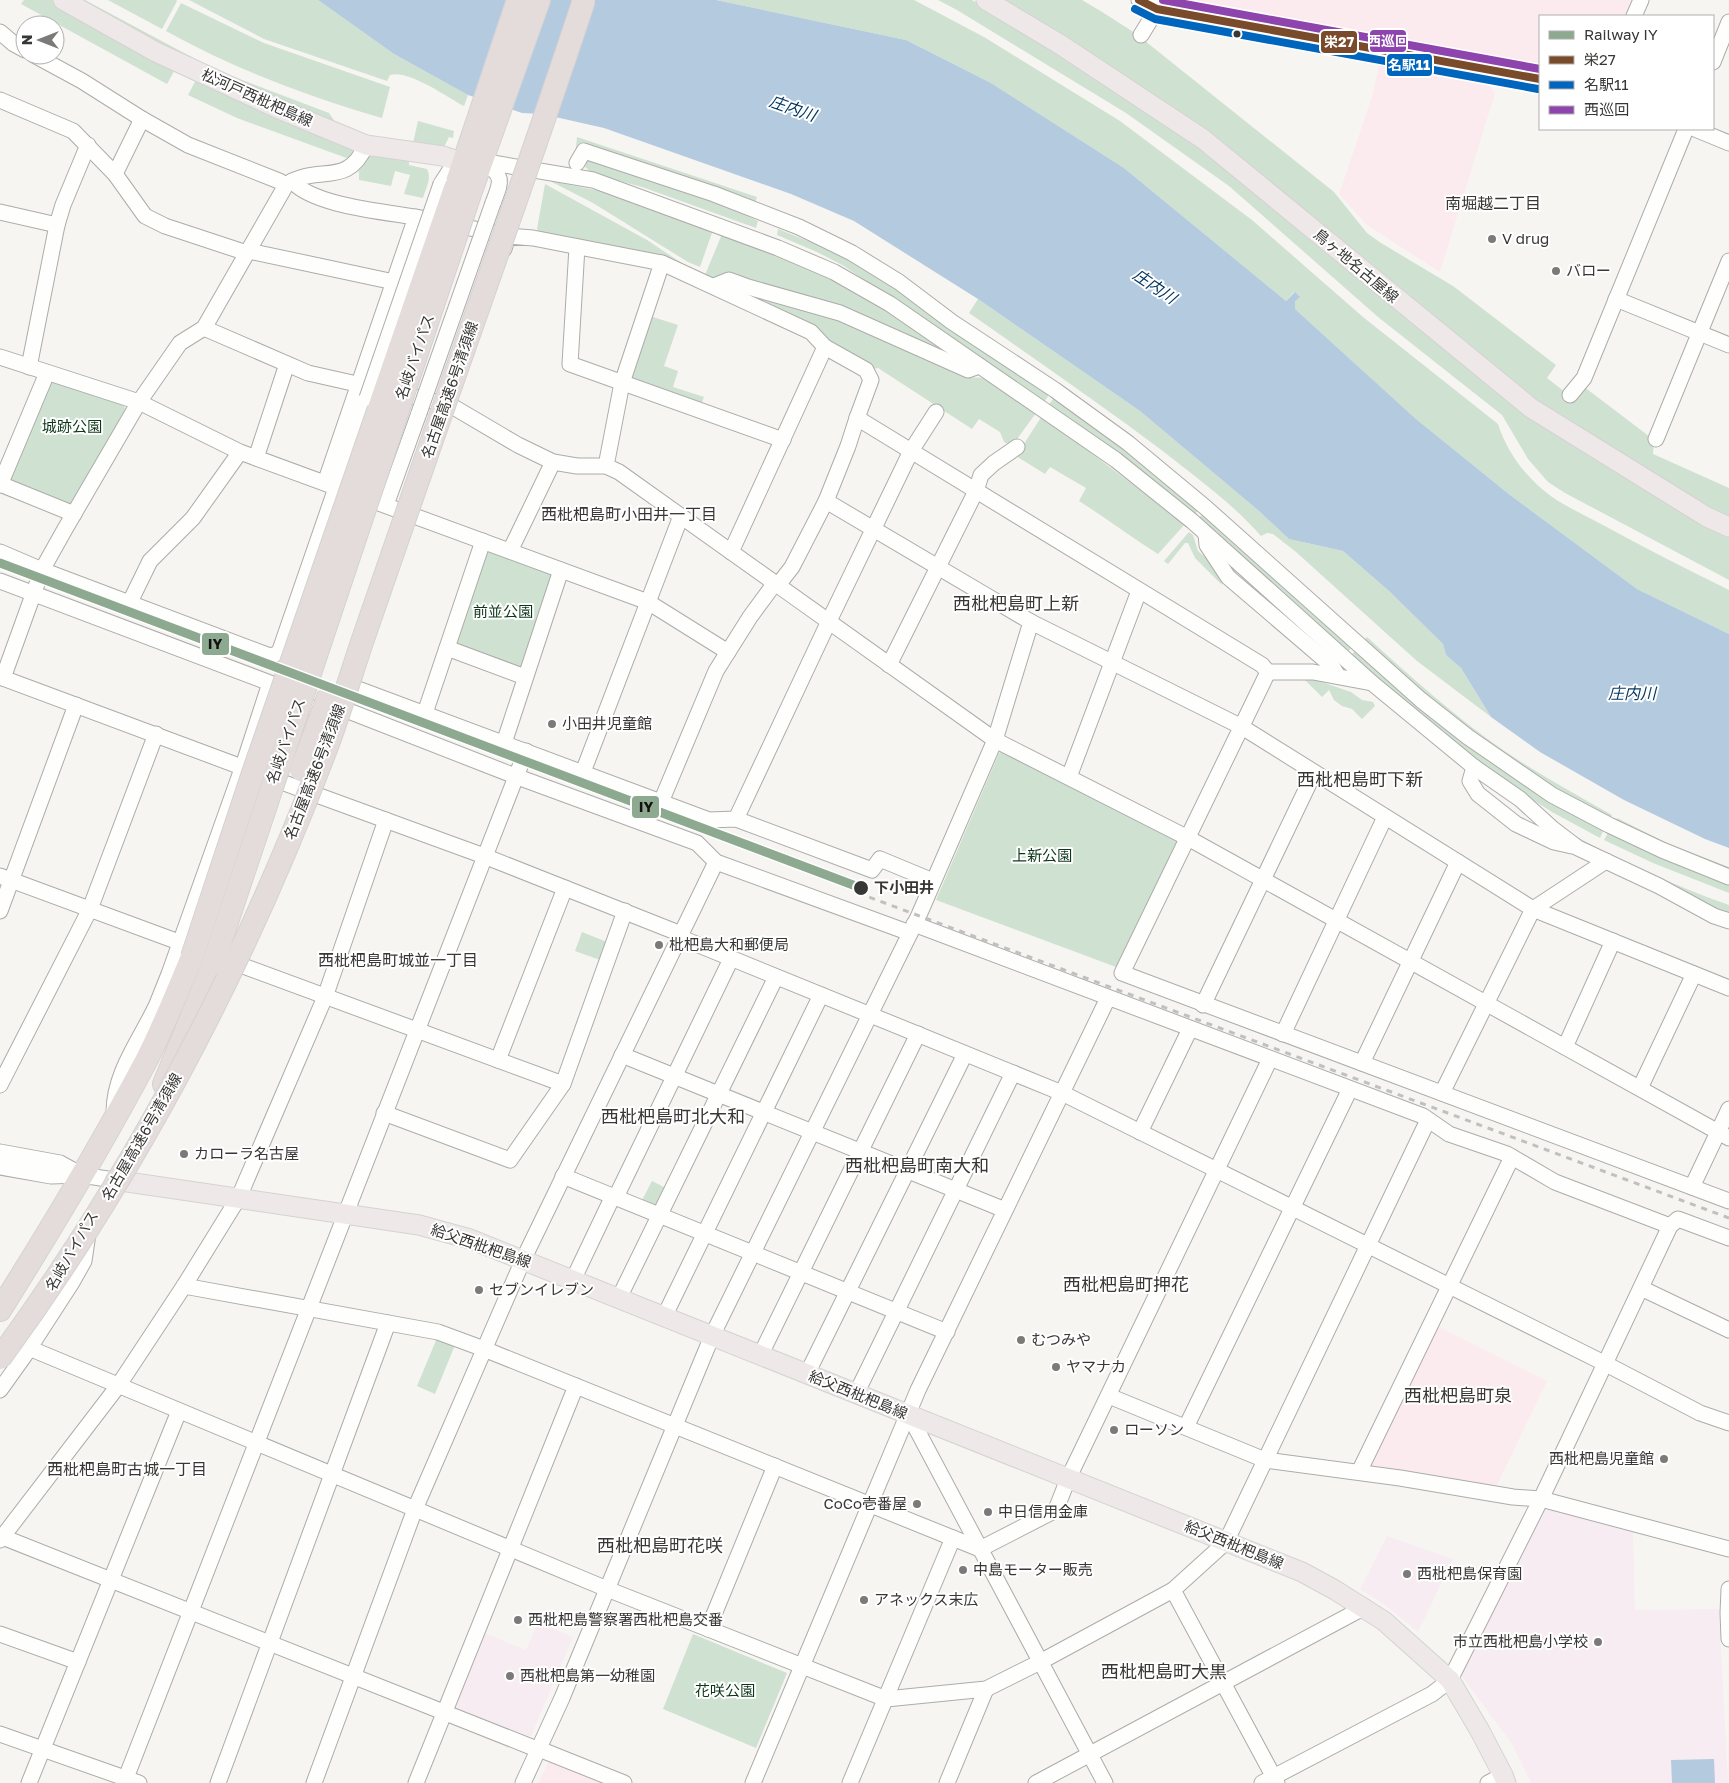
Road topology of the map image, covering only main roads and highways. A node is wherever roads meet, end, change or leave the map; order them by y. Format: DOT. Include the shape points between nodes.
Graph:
graph roads {
  1 [pos="63,0"];
  2 [pos="518,0"];
  3 [pos="539,0"];
  4 [pos="568,0"];
  5 [pos="584,0"];
  6 [pos="986,0"];
  7 [pos="469,154"];
  8 [pos="1729,527"];
  9 [pos="195,954"];
  10 [pos="114,1180"];
  11 [pos="0,1310"];
  12 [pos="0,1334"];
  13 [pos="0,1358"];
  14 [pos="0,1368"];
  15 [pos="1499,1780"];
  1 -- 7 [label="main road, 松河戸西枇杷島線" via="156,52 278,109 366,144"];
  2 -- 7 [label="highway, 名岐バイパス"];
  3 -- 7 [label="highway, 名岐バイパス"];
  4 -- 12 [label="highway, 名古屋高速6号清須線, bridge" via="349,639 288,807 234,932 126,1139 71,1230"];
  5 -- 13 [label="highway, 名古屋高速6号清須線, bridge" via="329,740 270,885 189,1055 136,1151 83,1238"];
  6 -- 8 [label="main road, 鳥ヶ地名古屋線" via="1061,45 1203,140 1531,408 1707,517"];
  7 -- 9 [label="highway, 名岐バイパス, bridge" via="252,776"];
  9 -- 10 [label="highway, 名岐バイパス" via="160,1093"];
  9 -- 11 [label="highway, 名岐バイパス" via="147,1059"];
  10 -- 14 [label="highway, 名岐バイパス" via="22,1337"];
  10 -- 15 [label="main road, 給父西枇杷島線" via="419,1225 470,1239 1306,1575 1365,1607 1450,1680 1480,1731"];
}
